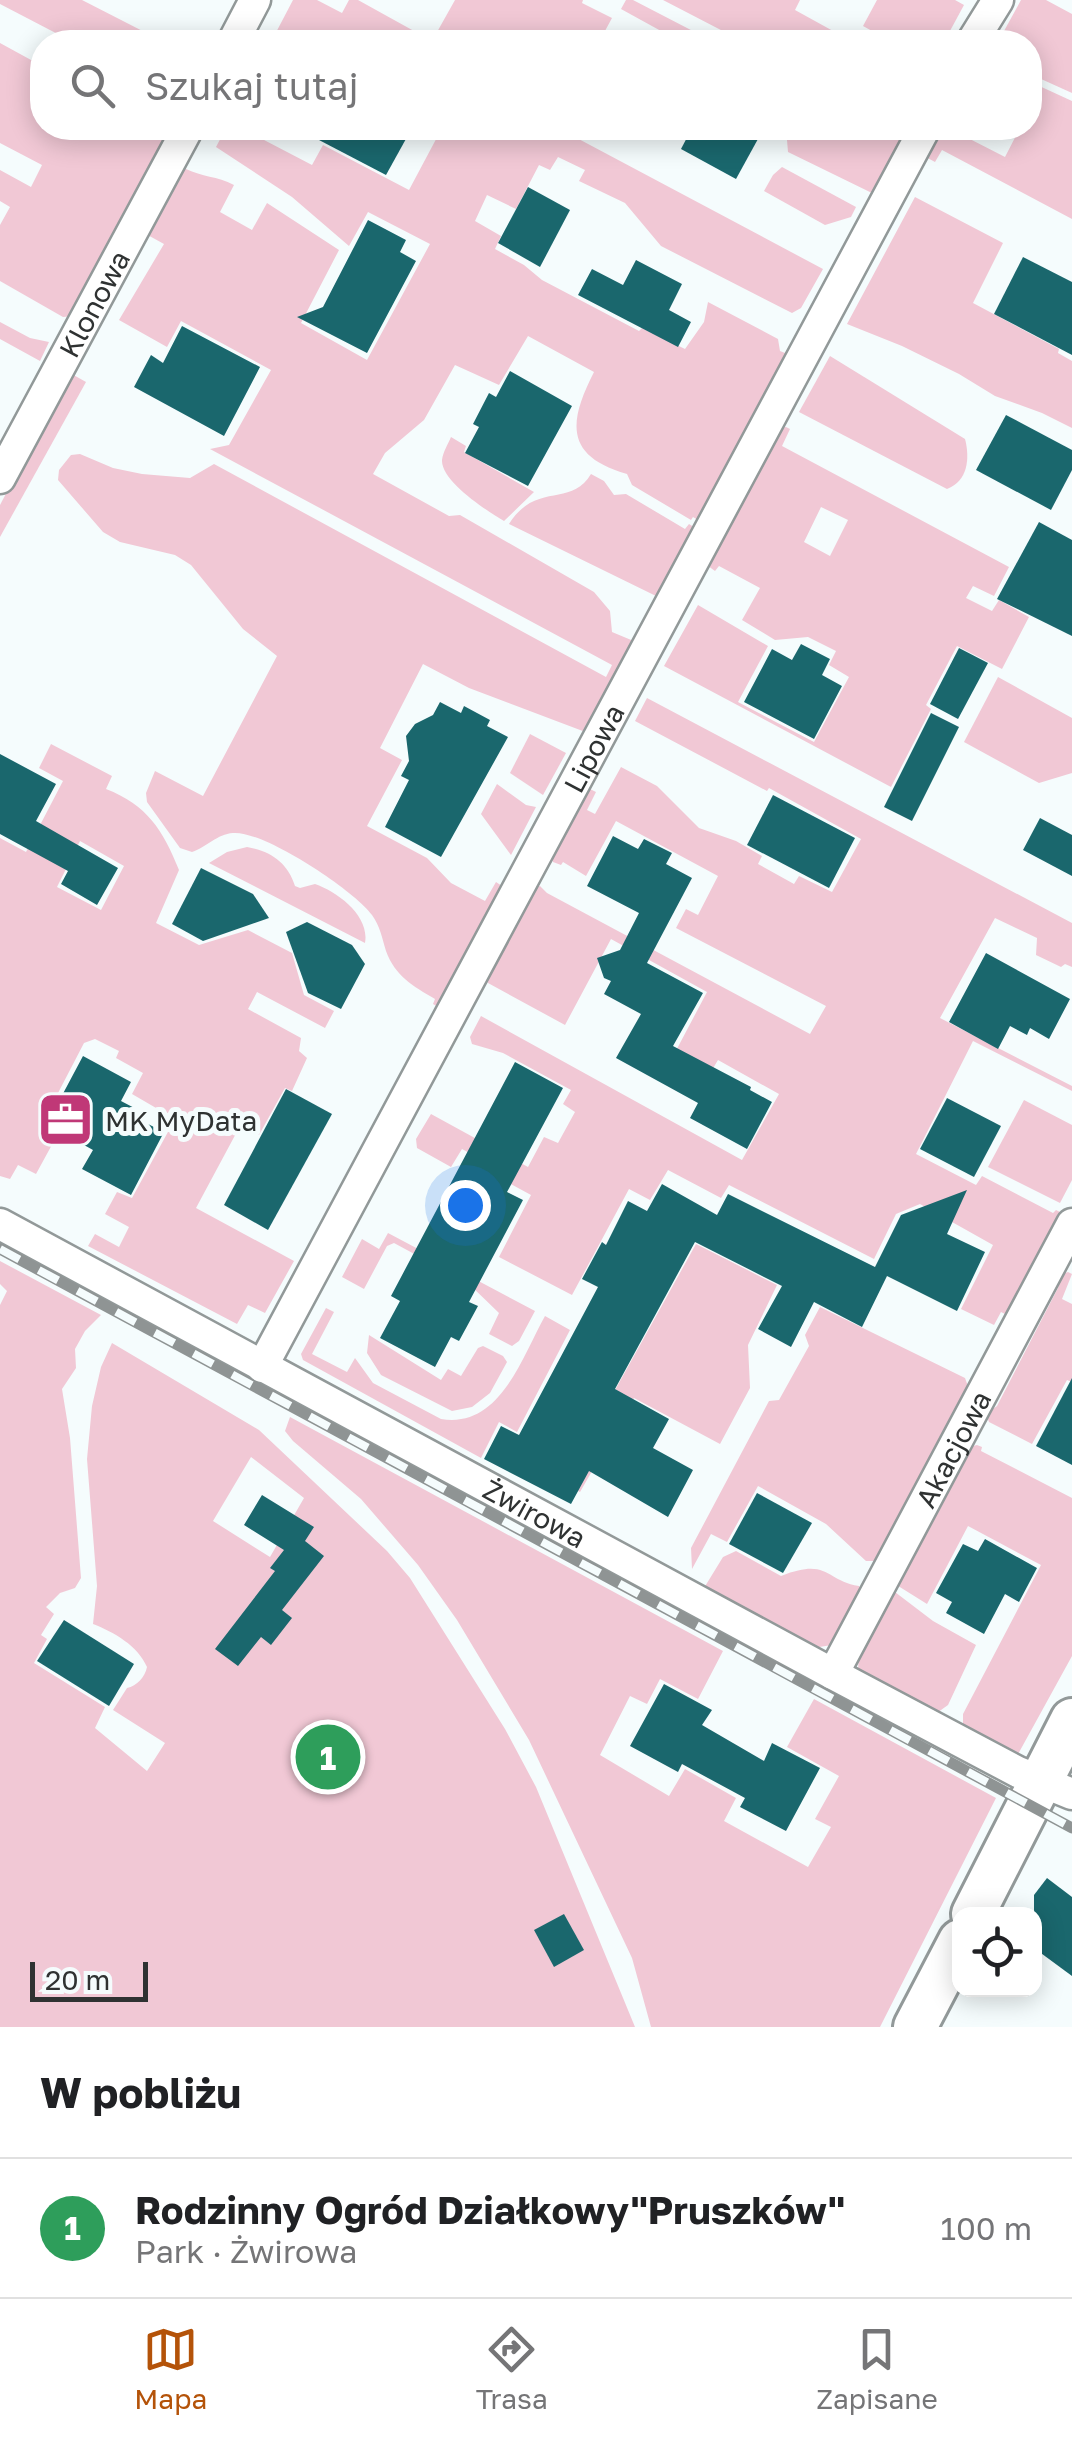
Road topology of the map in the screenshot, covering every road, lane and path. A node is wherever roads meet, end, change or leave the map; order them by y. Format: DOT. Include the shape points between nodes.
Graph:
graph roads {
  1 [pos="255,0"];
  2 [pos="998,0"];
  3 [pos="239,30"];
  4 [pos="979,30"];
  5 [pos="182,140"];
  6 [pos="920,140"];
  7 [pos="0,478"];
  8 [pos="0,1224"];
  9 [pos="1072,1224"];
  10 [pos="262,1366"];
  11 [pos="833,1674"];
  12 [pos="1072,1720"];
  13 [pos="1056,1788"];
  14 [pos="978,1907"];
  15 [pos="952,1956"];
  16 [pos="915,2027"];
  1 -- 3 [label="street"];
  2 -- 4 [label="street"];
  5 -- 7 [label="street, Klonowa"];
  6 -- 10 [label="street, Lipowa"];
  8 -- 10 [label="street, Żwirowa"];
  9 -- 11 [label="street, Akacjowa"];
  10 -- 11 [label="street, Żwirowa"];
  11 -- 13 [label="street, Żwirowa"];
  12 -- 13 [label="street"];
  13 -- 14 [label="street"];
  15 -- 16 [label="street"];
}
